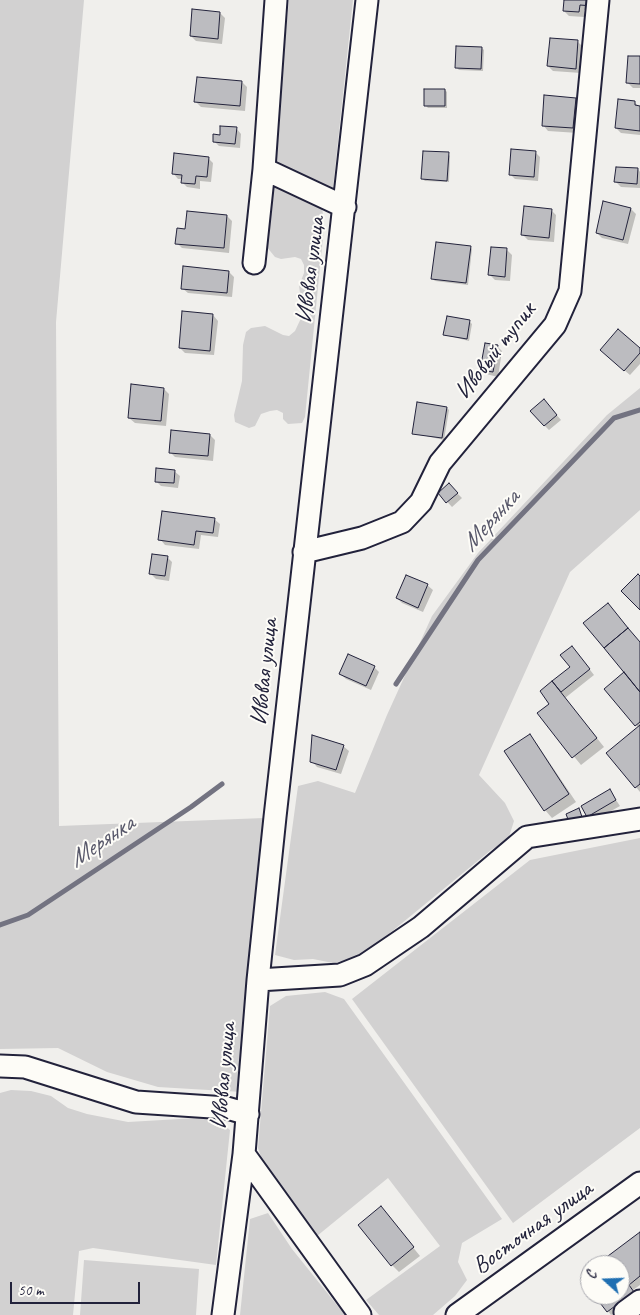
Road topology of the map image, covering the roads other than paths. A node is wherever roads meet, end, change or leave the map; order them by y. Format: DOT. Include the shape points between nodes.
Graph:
graph roads {
  1 [pos="276,0"];
  2 [pos="367,0"];
  3 [pos="598,0"];
  4 [pos="264,169"];
  5 [pos="344,207"];
  6 [pos="254,263"];
  7 [pos="304,552"];
  8 [pos="640,819"];
  9 [pos="258,980"];
  10 [pos="0,1066"];
  11 [pos="248,1114"];
  12 [pos="244,1154"];
  13 [pos="640,1184"];
  14 [pos="223,1315"];
  15 [pos="360,1315"];
  16 [pos="457,1315"];
  1 -- 4 [label="street"];
  2 -- 5 [label="street, Ивовая улица"];
  3 -- 7 [label="street, Ивовый тупик" via="570,291 555,325 440,463 421,502 402,522 362,538"];
  4 -- 5 [label="street"];
  4 -- 6 [label="street"];
  5 -- 7 [label="street, Ивовая улица"];
  7 -- 9 [label="street, Ивовая улица"];
  8 -- 9 [label="street" via="527,838 421,927 365,965 340,975"];
  9 -- 11 [label="street, Ивовая улица"];
  10 -- 11 [label="street" via="25,1067 136,1102 227,1108"];
  11 -- 12 [label="street, Ивовая улица"];
  12 -- 14 [label="street"];
  12 -- 15 [label="street, Ивовая улица"];
  13 -- 16 [label="street, Восточная улица"];
}
